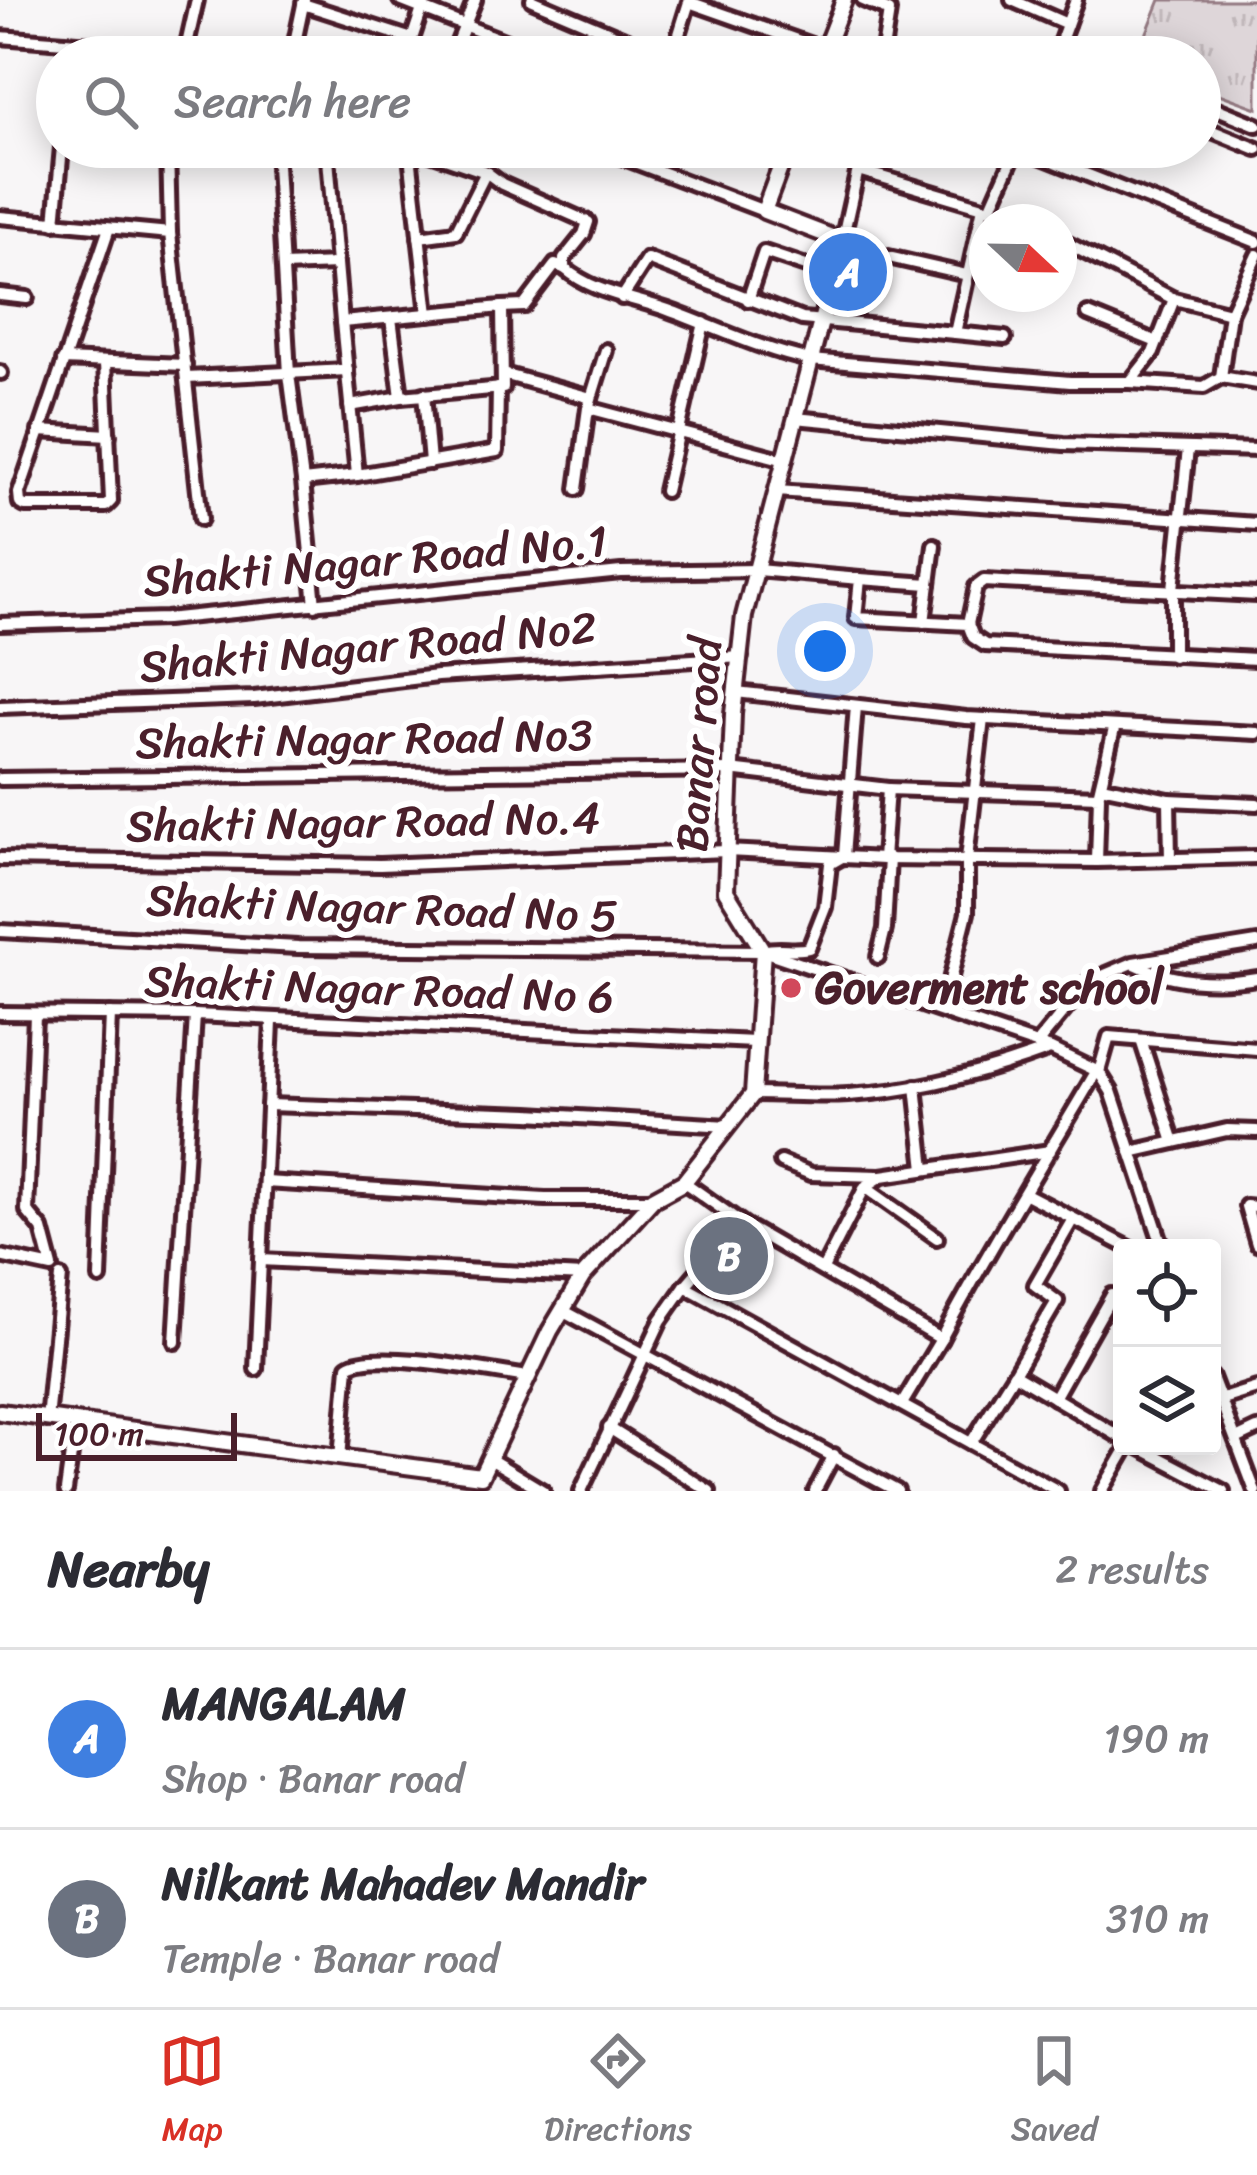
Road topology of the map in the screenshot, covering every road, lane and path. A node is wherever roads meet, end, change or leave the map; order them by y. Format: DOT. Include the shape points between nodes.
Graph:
graph roads {
  1 [pos="197,0"];
  2 [pos="400,0"];
  3 [pos="476,0"];
  4 [pos="532,0"];
  5 [pos="736,0"];
  6 [pos="844,0"];
  7 [pos="863,0"];
  8 [pos="1012,0"];
  9 [pos="1076,0"];
  10 [pos="686,1"];
  11 [pos="304,2"];
  12 [pos="424,4"];
  13 [pos="730,16"];
  14 [pos="1067,24"];
  15 [pos="466,25"];
  16 [pos="185,36"];
  17 [pos="297,36"];
  18 [pos="403,36"];
  19 [pos="413,36"];
  20 [pos="461,36"];
  21 [pos="493,36"];
  22 [pos="619,36"];
  23 [pos="675,36"];
  24 [pos="781,36"];
  25 [pos="830,36"];
  26 [pos="885,36"];
  27 [pos="1062,36"];
  28 [pos="0,38"];
  29 [pos="36,40"];
  30 [pos="1221,110"];
  31 [pos="1257,125"];
  32 [pos="1221,134"];
  33 [pos="1257,148"];
  34 [pos="60,168"];
  35 [pos="168,168"];
  36 [pos="277,168"];
  37 [pos="329,168"];
  38 [pos="408,168"];
  39 [pos="474,168"];
  40 [pos="650,168"];
  41 [pos="780,168"];
  42 [pos="1007,168"];
  43 [pos="1068,168"];
  44 [pos="859,170"];
  45 [pos="486,172"];
  46 [pos="973,204"];
  47 [pos="988,204"];
  48 [pos="764,211"];
  49 [pos="0,217"];
  50 [pos="55,223"];
  51 [pos="110,228"];
  52 [pos="170,233"];
  53 [pos="419,237"];
  54 [pos="1257,242"];
  55 [pos="841,243"];
  56 [pos="1077,248"];
  57 [pos="1257,255"];
  58 [pos="337,264"];
  59 [pos="969,264"];
  60 [pos="283,266"];
  61 [pos="564,268"];
  62 [pos="967,274"];
  63 [pos="833,275"];
  64 [pos="0,295"];
  65 [pos="27,298"];
  66 [pos="622,298"];
  67 [pos="1174,299"];
  68 [pos="748,300"];
  69 [pos="502,308"];
  70 [pos="1230,313"];
  71 [pos="428,314"];
  72 [pos="1088,314"];
  73 [pos="391,318"];
  74 [pos="342,322"];
  75 [pos="820,322"];
  76 [pos="704,323"];
  77 [pos="956,333"];
  78 [pos="1005,338"];
  79 [pos="1157,342"];
  80 [pos="605,350"];
  81 [pos="63,360"];
  82 [pos="810,360"];
  83 [pos="105,362"];
  84 [pos="346,370"];
  85 [pos="186,371"];
  86 [pos="289,374"];
  87 [pos="502,374"];
  88 [pos="1221,377"];
  89 [pos="1130,382"];
  90 [pos="1257,383"];
  91 [pos="498,388"];
  92 [pos="424,394"];
  93 [pos="401,398"];
  94 [pos="589,403"];
  95 [pos="350,406"];
  96 [pos="795,418"];
  97 [pos="39,431"];
  98 [pos="677,432"];
  99 [pos="109,435"];
  100 [pos="1188,449"];
  101 [pos="1257,450"];
  102 [pos="785,460"];
  103 [pos="430,463"];
  104 [pos="358,475"];
  105 [pos="303,481"];
  106 [pos="577,489"];
  107 [pos="665,491"];
  108 [pos="777,491"];
  109 [pos="201,519"];
  110 [pos="1182,520"];
  111 [pos="1257,524"];
  112 [pos="934,545"];
  113 [pos="758,570"];
  114 [pos="860,579"];
  115 [pos="929,584"];
  116 [pos="1174,589"];
  117 [pos="1257,595"];
  118 [pos="315,604"];
  119 [pos="924,622"];
  120 [pos="0,624"];
  121 [pos="968,624"];
  122 [pos="1173,656"];
  123 [pos="741,657"];
  124 [pos="1257,659"];
  125 [pos="736,692"];
  126 [pos="856,706"];
  127 [pos="0,707"];
  128 [pos="983,719"];
  129 [pos="1114,729"];
  130 [pos="1257,733"];
  131 [pos="730,770"];
  132 [pos="0,779"];
  133 [pos="849,784"];
  134 [pos="887,789"];
  135 [pos="1100,791"];
  136 [pos="975,794"];
  137 [pos="1169,800"];
  138 [pos="1257,804"];
  139 [pos="727,851"];
  140 [pos="844,856"];
  141 [pos="1257,857"];
  142 [pos="0,859"];
  143 [pos="886,859"];
  144 [pos="1170,859"];
  145 [pos="968,860"];
  146 [pos="1097,861"];
  147 [pos="0,931"];
  148 [pos="1257,944"];
  149 [pos="763,951"];
  150 [pos="878,957"];
  151 [pos="1132,963"];
  152 [pos="1257,978"];
  153 [pos="949,984"];
  154 [pos="0,1013"];
  155 [pos="110,1014"];
  156 [pos="35,1015"];
  157 [pos="195,1015"];
  158 [pos="272,1022"];
  159 [pos="1142,1040"];
  160 [pos="755,1042"];
  161 [pos="1037,1044"];
  162 [pos="1051,1048"];
  163 [pos="1257,1048"];
  164 [pos="1098,1072"];
  165 [pos="916,1086"];
  166 [pos="753,1094"];
  167 [pos="268,1105"];
  168 [pos="728,1126"];
  169 [pos="1257,1131"];
  170 [pos="1174,1142"];
  171 [pos="1050,1151"];
  172 [pos="1131,1152"];
  173 [pos="781,1162"];
  174 [pos="925,1169"];
  175 [pos="882,1176"];
  176 [pos="265,1182"];
  177 [pos="684,1182"];
  178 [pos="866,1187"];
  179 [pos="1026,1194"];
  180 [pos="653,1199"];
  181 [pos="1257,1207"];
  182 [pos="1073,1219"];
  183 [pos="746,1226"];
  184 [pos="937,1238"];
  185 [pos="1113,1239"];
  186 [pos="1160,1239"];
  187 [pos="1257,1244"];
  188 [pos="0,1256"];
  189 [pos="261,1260"];
  190 [pos="823,1269"];
  191 [pos="583,1276"];
  192 [pos="61,1277"];
  193 [pos="100,1278"];
  194 [pos="685,1286"];
  195 [pos="1112,1295"];
  196 [pos="562,1310"];
  197 [pos="940,1339"];
  198 [pos="175,1342"];
  199 [pos="646,1353"];
  200 [pos="256,1369"];
  201 [pos="1014,1374"];
  202 [pos="528,1377"];
  203 [pos="1257,1388"];
  204 [pos="1054,1398"];
  205 [pos="1222,1399"];
  206 [pos="902,1404"];
  207 [pos="0,1412"];
  208 [pos="47,1420"];
  209 [pos="75,1425"];
  210 [pos="609,1429"];
  211 [pos="1257,1429"];
  212 [pos="1113,1433"];
  213 [pos="1236,1439"];
  214 [pos="971,1443"];
  215 [pos="834,1455"];
  216 [pos="1122,1455"];
  217 [pos="1154,1455"];
  218 [pos="340,1458"];
  219 [pos="490,1459"];
  220 [pos="478,1484"];
  221 [pos="1254,1486"];
  222 [pos="66,1491"];
  223 [pos="543,1491"];
  224 [pos="581,1491"];
  225 [pos="710,1491"];
  226 [pos="815,1491"];
  227 [pos="897,1491"];
  228 [pos="1058,1491"];
  229 [pos="1102,1491"];
  230 [pos="1223,1491"];
  231 [pos="1239,1491"];
  1 -- 16 [label="street"];
  2 -- 12 [label="street"];
  3 -- 15 [label="street"];
  4 -- 22 [label="street"];
  5 -- 13 [label="street"];
  6 -- 25 [label="street"];
  7 -- 26 [label="street" via="889,11"];
  8 -- 14 [label="street"];
  9 -- 14 [label="street"];
  10 -- 13 [label="street"];
  10 -- 23 [label="street"];
  11 -- 17 [label="street"];
  11 -- 18 [label="street"];
  12 -- 15 [label="street"];
  12 -- 19 [label="street"];
  13 -- 24 [label="street"];
  14 -- 27 [label="street"];
  15 -- 20 [label="street"];
  15 -- 21 [label="street"];
  28 -- 29 [label="street"];
  30 -- 31 [label="street"];
  32 -- 33 [label="street"];
  34 -- 50 [label="street"];
  35 -- 52 [label="street"];
  36 -- 60 [label="street"];
  37 -- 58 [label="street"];
  38 -- 53 [label="street"];
  39 -- 45 [label="street"];
  40 -- 48 [label="street"];
  41 -- 48 [label="street"];
  42 -- 47 [label="street"];
  43 -- 54 [label="street"];
  44 -- 46 [label="street"];
  44 -- 55 [label="street"];
  45 -- 53 [label="street" via="456,232"];
  45 -- 61 [label="street" via="588,222"];
  48 -- 55 [label="street"];
  49 -- 50 [label="street"];
  50 -- 51 [label="street"];
  51 -- 52 [label="street"];
  51 -- 81 [label="street"];
  52 -- 85 [label="street"];
  53 -- 71 [label="street"];
  55 -- 62 [label="street"];
  55 -- 63 [label="street, Banar road"];
  56 -- 67 [label="street"];
  57 -- 70 [label="street"];
  58 -- 60 [label="street"];
  58 -- 74 [label="street"];
  59 -- 62 [label="street"];
  60 -- 86 [label="street"];
  61 -- 66 [label="street"];
  61 -- 69 [label="street" via="555,265 524,306"];
  62 -- 77 [label="street"];
  63 -- 68 [label="street" via="764,251"];
  63 -- 75 [label="street, Banar road"];
  64 -- 65 [label="street"];
  66 -- 68 [label="street" via="647,259"];
  66 -- 76 [label="street"];
  67 -- 70 [label="street"];
  67 -- 79 [label="street"];
  68 -- 75 [label="street"];
  69 -- 71 [label="street"];
  69 -- 87 [label="street"];
  70 -- 88 [label="street"];
  71 -- 73 [label="street"];
  72 -- 79 [label="street"];
  73 -- 74 [label="street"];
  73 -- 93 [label="street"];
  74 -- 84 [label="street"];
  75 -- 77 [label="street"];
  75 -- 82 [label="street, Banar road"];
  76 -- 82 [label="street"];
  76 -- 98 [label="street"];
  77 -- 78 [label="street"];
  79 -- 89 [label="street"];
  80 -- 94 [label="street"];
  81 -- 83 [label="street"];
  81 -- 97 [label="street"];
  82 -- 89 [label="street"];
  82 -- 96 [label="street, Banar road"];
  83 -- 85 [label="street"];
  83 -- 99 [label="street"];
  84 -- 86 [label="street"];
  84 -- 95 [label="street"];
  85 -- 86 [label="street"];
  85 -- 109 [label="street"];
  86 -- 105 [label="street"];
  87 -- 91 [label="street"];
  87 -- 94 [label="street"];
  88 -- 89 [label="street" via="1204,386"];
  88 -- 90 [label="street"];
  91 -- 92 [label="street"];
  91 -- 103 [label="street" via="497,451"];
  92 -- 93 [label="street"];
  92 -- 103 [label="street"];
  93 -- 95 [label="street"];
  94 -- 98 [label="street"];
  94 -- 106 [label="street"];
  95 -- 104 [label="street"];
  96 -- 100 [label="street"];
  96 -- 102 [label="street, Banar road"];
  97 -- 99 [label="street"];
  97 -- 99 [label="street" via="19,493 32,509 106,506"];
  98 -- 102 [label="street"];
  98 -- 107 [label="street"];
  100 -- 101 [label="street"];
  100 -- 110 [label="street"];
  102 -- 108 [label="street, Banar road"];
  103 -- 104 [label="street"];
  104 -- 105 [label="street"];
  105 -- 118 [label="street"];
  108 -- 110 [label="street"];
  108 -- 113 [label="street, Banar road"];
  110 -- 111 [label="street"];
  110 -- 116 [label="street"];
  112 -- 115 [label="street"];
  113 -- 114 [label="street, Shakti Nagar Road No.1"];
  113 -- 118 [label="street, Shakti Nagar Road No.1" via="621,572"];
  113 -- 123 [label="street, Banar road"];
  114 -- 115 [label="street, Shakti Nagar Road No.1"];
  114 -- 119 [label="street" via="856,618"];
  115 -- 119 [label="street"];
  116 -- 117 [label="street"];
  116 -- 121 [label="street" via="985,581 976,587"];
  116 -- 122 [label="street"];
  118 -- 120 [label="street, Shakti Nagar Road No.1"];
  119 -- 121 [label="street"];
  121 -- 122 [label="street" via="985,645"];
  122 -- 124 [label="street"];
  123 -- 125 [label="street, Banar road"];
  123 -- 127 [label="street, Shakti Nagar Road No2" via="437,676 254,698"];
  125 -- 126 [label="street"];
  125 -- 131 [label="street, Banar road"];
  126 -- 128 [label="street"];
  126 -- 133 [label="street"];
  128 -- 129 [label="street"];
  128 -- 136 [label="street"];
  129 -- 130 [label="street"];
  129 -- 135 [label="street"];
  131 -- 132 [label="street, Shakti Nagar Road No3"];
  131 -- 133 [label="street, Shakti Nagar Road No3"];
  131 -- 139 [label="street, Banar road"];
  133 -- 134 [label="street, Shakti Nagar Road No3"];
  133 -- 140 [label="street"];
  134 -- 136 [label="street, Shakti Nagar Road No3"];
  134 -- 143 [label="street"];
  135 -- 136 [label="street, Shakti Nagar Road No3"];
  135 -- 137 [label="street, Shakti Nagar Road No3"];
  135 -- 146 [label="street"];
  136 -- 145 [label="street"];
  137 -- 138 [label="street, Shakti Nagar Road No3"];
  137 -- 144 [label="street"];
  139 -- 140 [label="street, Shakti Nagar Road No.4"];
  139 -- 142 [label="street, Shakti Nagar Road No.4" via="380,865"];
  139 -- 149 [label="street, Banar road" via="726,891"];
  140 -- 143 [label="street, Shakti Nagar Road No.4"];
  140 -- 149 [label="street" via="830,864 825,907 808,948"];
  141 -- 144 [label="street, Shakti Nagar Road No.4"];
  143 -- 145 [label="street, Shakti Nagar Road No.4"];
  143 -- 150 [label="street"];
  144 -- 146 [label="street, Shakti Nagar Road No.4"];
  145 -- 146 [label="street, Shakti Nagar Road No.4"];
  145 -- 153 [label="street" via="967,913"];
  147 -- 149 [label="street, Shakti Nagar Road No 5" via="298,947"];
  148 -- 151 [label="street"];
  149 -- 160 [label="street"];
  149 -- 161 [label="street"];
  151 -- 152 [label="street" via="1183,980"];
  151 -- 161 [label="street" via="1088,982"];
  154 -- 156 [label="street, Shakti Nagar Road No 6"];
  155 -- 156 [label="street, Shakti Nagar Road No 6"];
  155 -- 157 [label="street, Shakti Nagar Road No 6"];
  155 -- 193 [label="street"];
  156 -- 188 [label="street" via="27,1211 42,1229 52,1267"];
  157 -- 158 [label="street, Shakti Nagar Road No 6"];
  157 -- 198 [label="street"];
  158 -- 160 [label="street, Shakti Nagar Road No 6"];
  158 -- 167 [label="street"];
  159 -- 163 [label="street"];
  159 -- 164 [label="street" via="1109,1037"];
  159 -- 170 [label="street"];
  160 -- 166 [label="street"];
  161 -- 162 [label="street"];
  162 -- 164 [label="street"];
  162 -- 165 [label="street"];
  164 -- 171 [label="street"];
  164 -- 172 [label="street"];
  165 -- 166 [label="street"];
  165 -- 174 [label="street"];
  166 -- 168 [label="street"];
  167 -- 168 [label="street"];
  167 -- 176 [label="street"];
  168 -- 177 [label="street"];
  169 -- 170 [label="street"];
  170 -- 172 [label="street"];
  171 -- 174 [label="street"];
  171 -- 179 [label="street"];
  172 -- 186 [label="street"];
  173 -- 175 [label="street" via="811,1174"];
  174 -- 175 [label="street"];
  175 -- 178 [label="street"];
  176 -- 180 [label="street"];
  176 -- 189 [label="street"];
  177 -- 180 [label="street"];
  177 -- 183 [label="street"];
  178 -- 184 [label="street"];
  178 -- 190 [label="street"];
  179 -- 182 [label="street"];
  179 -- 197 [label="street"];
  180 -- 191 [label="street"];
  181 -- 187 [label="street" via="1246,1206"];
  182 -- 185 [label="street"];
  182 -- 201 [label="street" via="1035,1285 1057,1301"];
  183 -- 190 [label="street"];
  183 -- 194 [label="street"];
  189 -- 191 [label="street"];
  189 -- 200 [label="street"];
  190 -- 197 [label="street"];
  191 -- 196 [label="street"];
  192 -- 208 [label="street"];
  194 -- 199 [label="street"];
  194 -- 206 [label="street"];
  195 -- 204 [label="street"];
  196 -- 199 [label="street"];
  196 -- 202 [label="street"];
  197 -- 206 [label="street"];
  199 -- 210 [label="street"];
  199 -- 215 [label="street"];
  201 -- 204 [label="street"];
  201 -- 214 [label="street"];
  202 -- 218 [label="street" via="356,1360 348,1366"];
  202 -- 219 [label="street"];
  203 -- 205 [label="street"];
  204 -- 212 [label="street"];
  205 -- 213 [label="street"];
  206 -- 214 [label="street"];
  207 -- 208 [label="street"];
  208 -- 209 [label="street"];
  209 -- 218 [label="street"];
  209 -- 222 [label="street"];
  210 -- 224 [label="street"];
  210 -- 225 [label="street"];
  211 -- 213 [label="street"];
  213 -- 221 [label="street"];
  214 -- 228 [label="street"];
  215 -- 226 [label="street"];
  215 -- 227 [label="street"];
  216 -- 229 [label="street"];
  217 -- 230 [label="street"];
  218 -- 220 [label="street"];
  219 -- 220 [label="street"];
  219 -- 223 [label="street"];
  221 -- 231 [label="street"];
}
